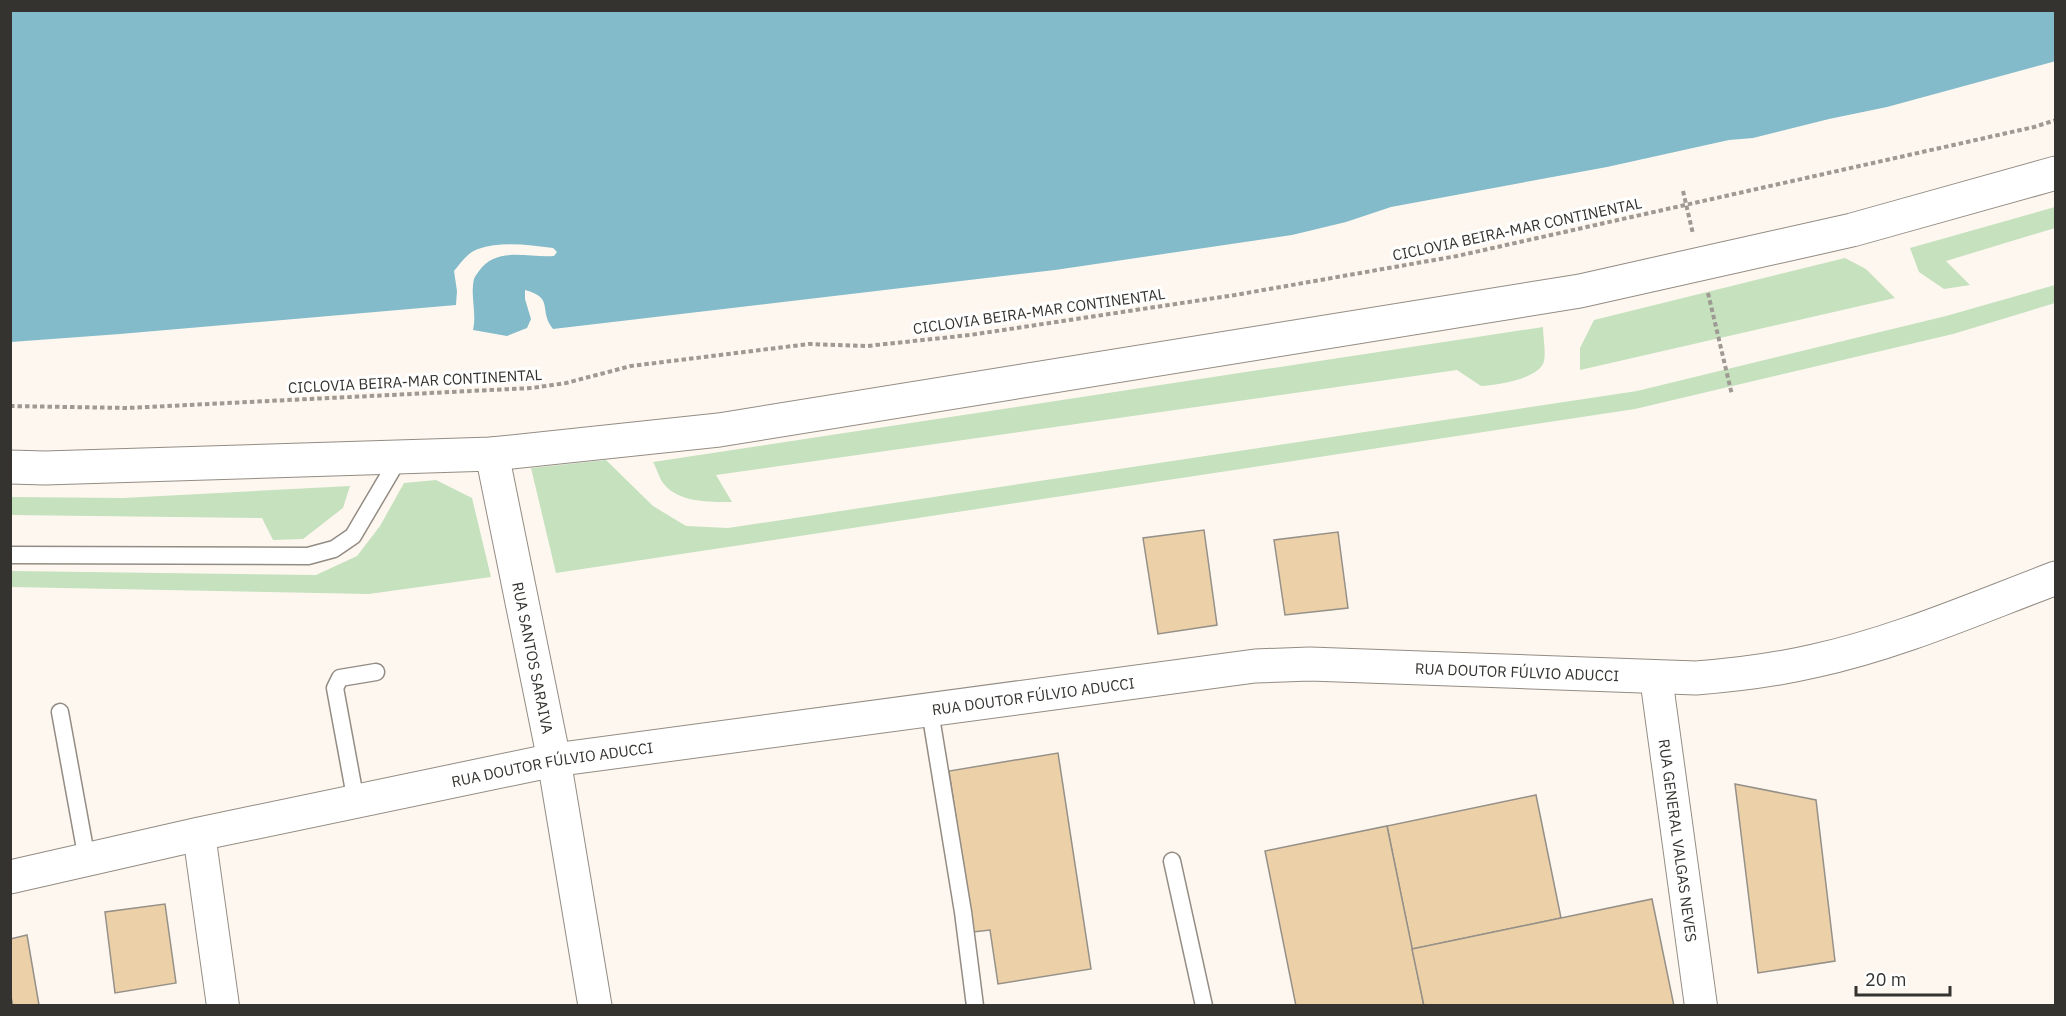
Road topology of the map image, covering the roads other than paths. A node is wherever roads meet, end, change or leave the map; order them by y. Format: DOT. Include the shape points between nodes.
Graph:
graph roads {
  1 [pos="2055,173"];
  2 [pos="492,454"];
  3 [pos="399,458"];
  4 [pos="10,467"];
  5 [pos="10,555"];
  6 [pos="2055,578"];
  7 [pos="376,672"];
  8 [pos="1656,676"];
  9 [pos="930,711"];
  10 [pos="60,712"];
  11 [pos="554,760"];
  12 [pos="356,802"];
  13 [pos="199,834"];
  14 [pos="87,860"];
  15 [pos="1172,861"];
  16 [pos="10,877"];
  17 [pos="223,1005"];
  18 [pos="595,1005"];
  19 [pos="975,1005"];
  20 [pos="1204,1005"];
  21 [pos="1701,1005"];
  1 -- 2 [label="main road" via="1852,230 1580,291 719,430"];
  2 -- 3 [label="main road"];
  2 -- 11 [label="main road, RUA SANTOS SARAIVA"];
  3 -- 4 [label="main road"];
  3 -- 5 [label="lane" via="353,536 325,552 308,556"];
  6 -- 8 [label="main road, RUA DOUTOR FÚLVIO ADUCCI" via="1880,644 1814,661 1696,678"];
  7 -- 12 [label="lane" via="340,678 334,688"];
  8 -- 9 [label="main road, RUA DOUTOR FÚLVIO ADUCCI" via="1299,664 1255,666"];
  8 -- 21 [label="street, RUA GENERAL VALGAS NEVES"];
  9 -- 11 [label="main road, RUA DOUTOR FÚLVIO ADUCCI"];
  9 -- 19 [label="lane"];
  10 -- 14 [label="lane"];
  11 -- 12 [label="main road, RUA DOUTOR FÚLVIO ADUCCI"];
  11 -- 18 [label="main road, RUA SANTOS SARAIVA"];
  12 -- 13 [label="main road, RUA DOUTOR FÚLVIO ADUCCI"];
  13 -- 14 [label="main road, RUA DOUTOR FÚLVIO ADUCCI"];
  13 -- 17 [label="street"];
  14 -- 16 [label="main road, RUA DOUTOR FÚLVIO ADUCCI"];
  15 -- 20 [label="lane"];
}
